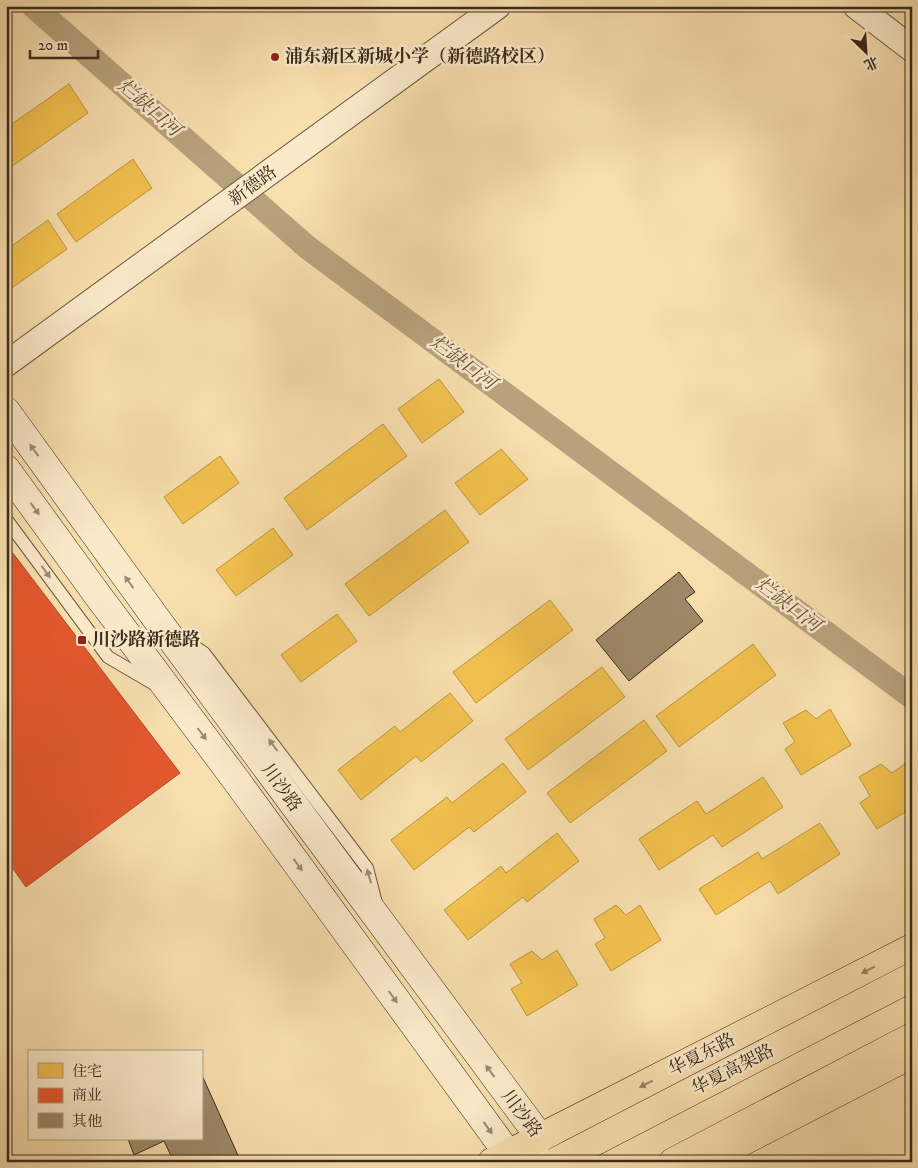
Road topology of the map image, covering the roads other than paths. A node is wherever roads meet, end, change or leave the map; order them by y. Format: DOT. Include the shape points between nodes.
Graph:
graph roads {
  1 [pos="498,6"];
  2 [pos="856,6"];
  3 [pos="912,49"];
  4 [pos="6,364"];
  5 [pos="6,412"];
  6 [pos="6,469"];
  7 [pos="6,519"];
  8 [pos="172,695"];
  9 [pos="912,948"];
  10 [pos="912,977"];
  11 [pos="912,1037"];
  12 [pos="912,1054"];
  13 [pos="539,1138"];
  14 [pos="504,1159"];
  15 [pos="555,1162"];
  16 [pos="559,1162"];
  17 [pos="673,1162"];
  18 [pos="703,1162"];
  1 -- 4 [label="street, 新德路"];
  2 -- 3 [label="street"];
  13 -- 5 [label="main road, 川沙路, one-way"];
  6 -- 8 [label="main road, 川沙路, one-way"];
  7 -- 8 [label="lane, one-way" via="108,657"];
  8 -- 14 [label="main road, 川沙路, one-way" via="236,780"];
  9 -- 13 [label="main road, 华夏东路, one-way"];
  10 -- 15 [label="main road, 华夏高架路, bridge"];
  11 -- 17 [label="main road"];
  12 -- 18 [label="main road"];
  13 -- 14 [label="main road, 华夏东路"];
  13 -- 16 [label="main road, 川沙路"];
}
